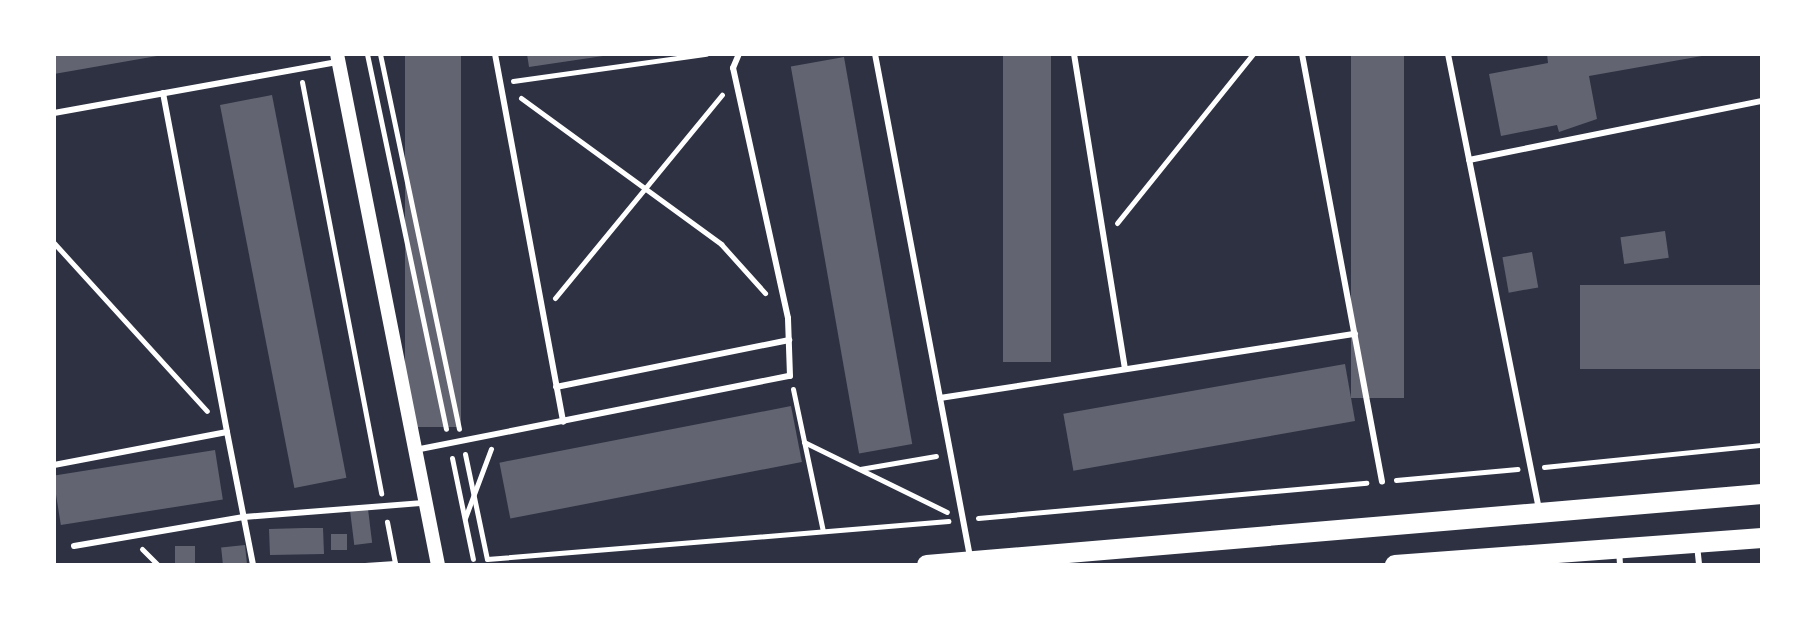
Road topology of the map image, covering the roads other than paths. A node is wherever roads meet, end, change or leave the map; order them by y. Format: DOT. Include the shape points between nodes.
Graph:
graph roads {
  1 [pos="495,54"];
  2 [pos="739,54"];
  3 [pos="875,54"];
  4 [pos="1074,54"];
  5 [pos="1302,54"];
  6 [pos="1448,54"];
  7 [pos="338,58"];
  8 [pos="163,93"];
  9 [pos="1762,101"];
  10 [pos="54,113"];
  11 [pos="1469,160"];
  12 [pos="1355,334"];
  13 [pos="789,340"];
  14 [pos="1125,369"];
  15 [pos="556,387"];
  16 [pos="940,398"];
  17 [pos="563,422"];
  18 [pos="227,432"];
  19 [pos="415,450"];
  20 [pos="54,465"];
  21 [pos="1382,482"];
  22 [pos="1762,494"];
  23 [pos="425,503"];
  24 [pos="1539,512"];
  25 [pos="244,517"];
  26 [pos="1762,538"];
  27 [pos="1697,542"];
  28 [pos="74,546"];
  29 [pos="1620,556"];
  30 [pos="1564,558"];
  31 [pos="971,561"];
  32 [pos="253,565"];
  33 [pos="438,565"];
  34 [pos="927,565"];
  35 [pos="1395,565"];
  36 [pos="1699,565"];
  1 -- 15 [label="lane"];
  2 -- 13 [label="lane" via="735,79"];
  3 -- 16 [label="lane"];
  4 -- 14 [label="lane"];
  5 -- 12 [label="lane"];
  6 -- 11 [label="lane"];
  7 -- 8 [label="lane"];
  7 -- 19 [label="street"];
  8 -- 10 [label="lane"];
  8 -- 18 [label="lane"];
  9 -- 11 [label="lane"];
  11 -- 24 [label="lane"];
  12 -- 14 [label="lane"];
  12 -- 21 [label="lane"];
  13 -- 15 [label="lane"];
  13 -- 17 [label="lane" via="790,376"];
  14 -- 16 [label="lane"];
  15 -- 17 [label="lane"];
  16 -- 31 [label="lane"];
  17 -- 19 [label="lane"];
  18 -- 20 [label="lane"];
  18 -- 25 [label="lane"];
  19 -- 23 [label="street"];
  22 -- 24 [label="main road"];
  23 -- 25 [label="lane"];
  23 -- 33 [label="street"];
  24 -- 31 [label="main road"];
  25 -- 28 [label="lane"];
  25 -- 32 [label="lane"];
  26 -- 27 [label="main road"];
  27 -- 29 [label="main road"];
  27 -- 36 [label="lane"];
  29 -- 30 [label="main road"];
  30 -- 35 [label="main road"];
  31 -- 34 [label="main road"];
}
